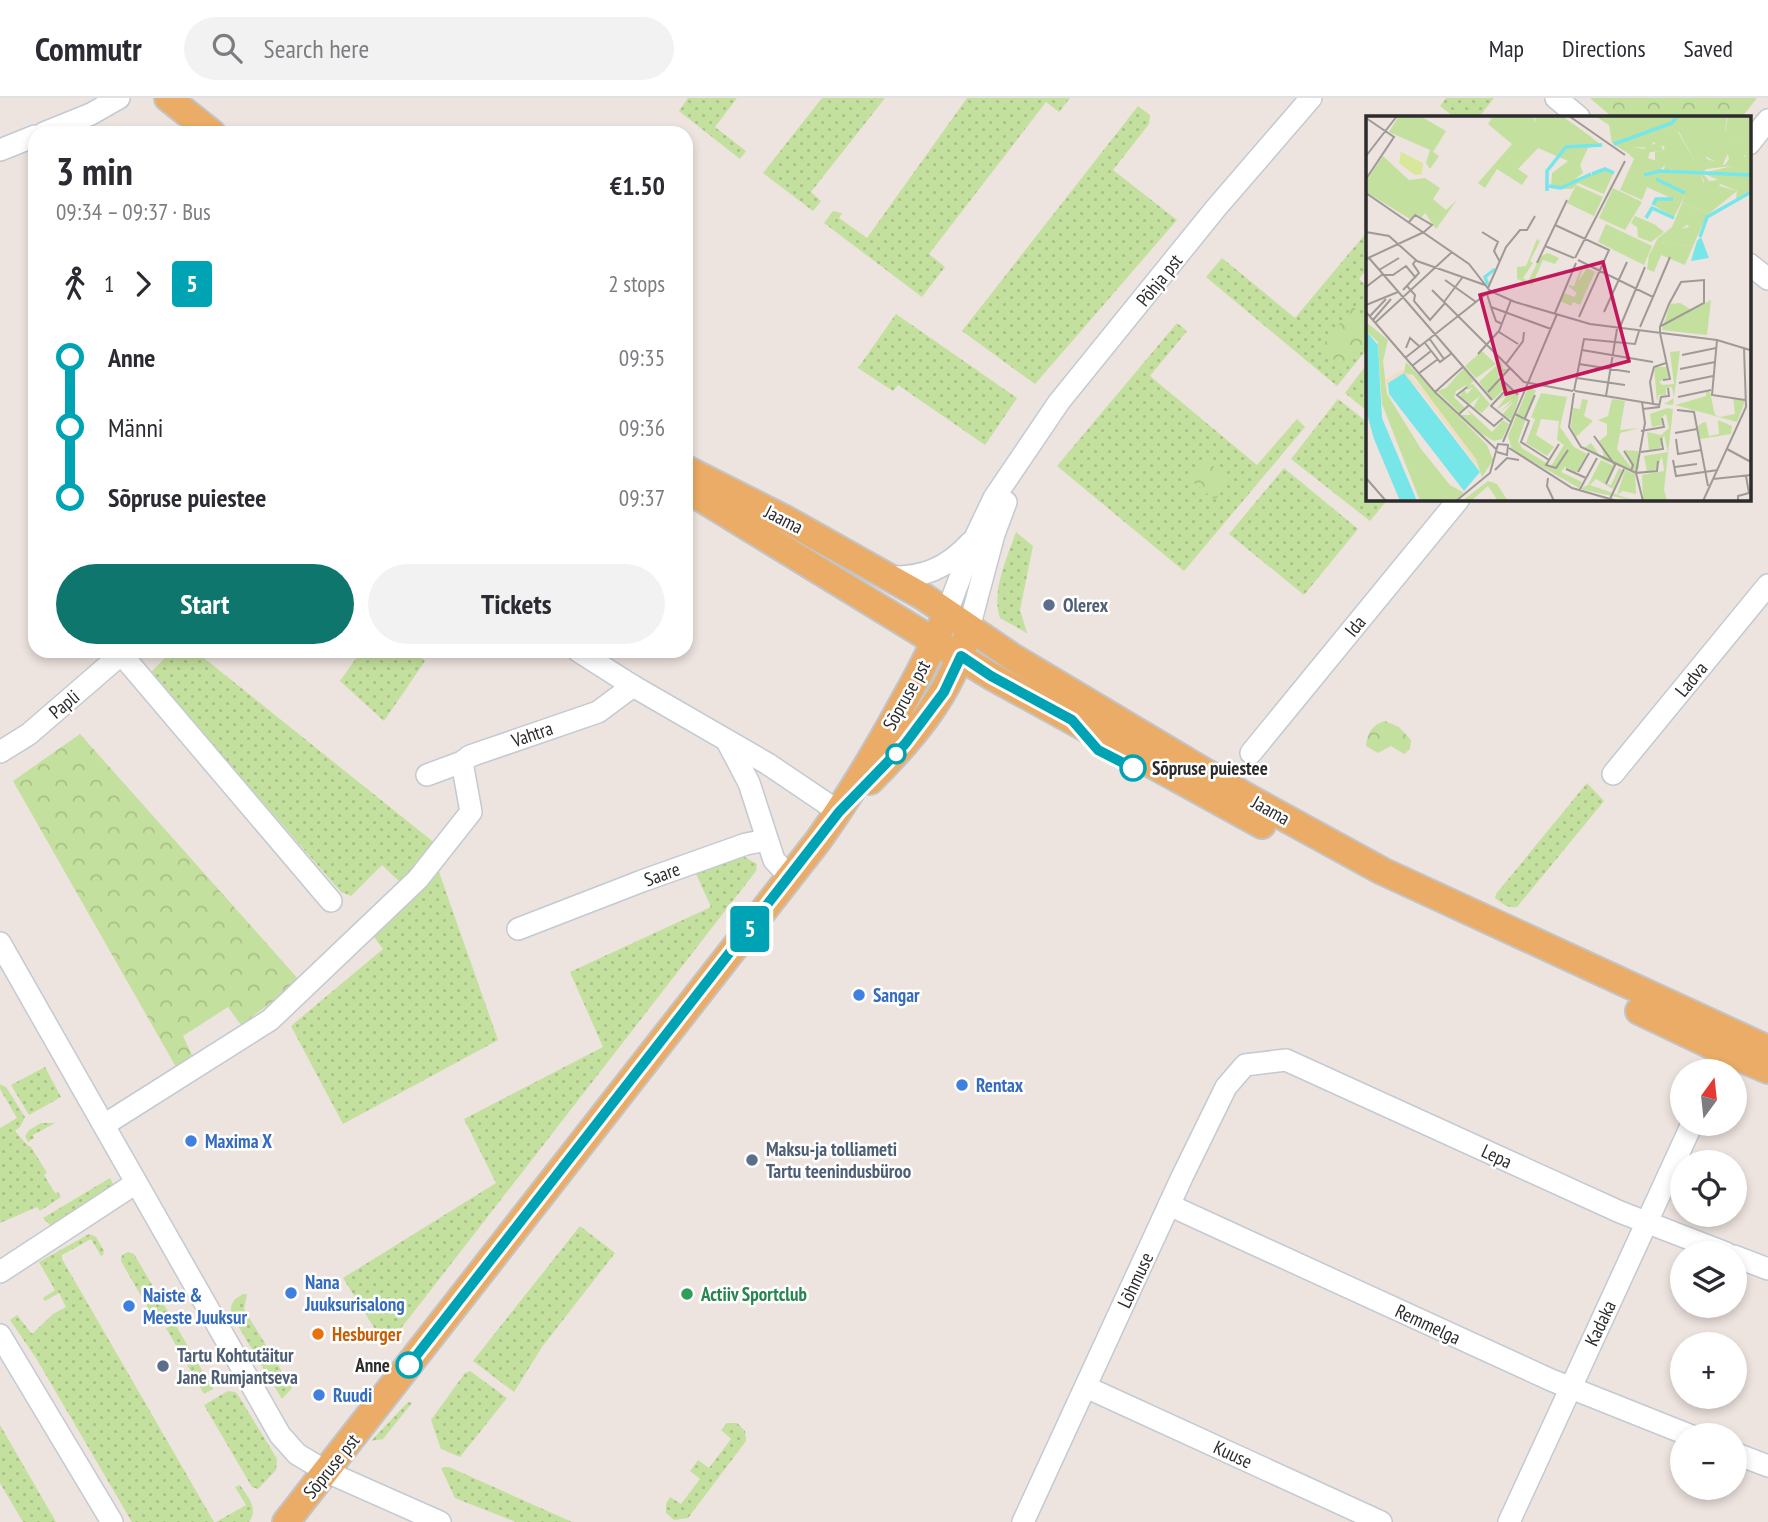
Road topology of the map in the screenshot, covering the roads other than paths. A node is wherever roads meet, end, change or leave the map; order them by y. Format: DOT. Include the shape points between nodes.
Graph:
graph roads {
  1 [pos="119,98"];
  2 [pos="169,98"];
  3 [pos="194,98"];
  4 [pos="1311,98"];
  5 [pos="1556,98"];
  6 [pos="1578,116"];
  7 [pos="1768,120"];
  8 [pos="92,124"];
  9 [pos="203,126"];
  10 [pos="223,126"];
  11 [pos="28,139"];
  12 [pos="1750,143"];
  13 [pos="0,150"];
  14 [pos="1750,265"];
  15 [pos="1768,279"];
  16 [pos="1014,469"];
  17 [pos="693,473"];
  18 [pos="693,493"];
  19 [pos="1458,500"];
  20 [pos="975,538"];
  21 [pos="889,577"];
  22 [pos="1768,585"];
  23 [pos="947,612"];
  24 [pos="969,628"];
  25 [pos="936,641"];
  26 [pos="961,656"];
  27 [pos="117,658"];
  28 [pos="127,658"];
  29 [pos="589,658"];
  30 [pos="633,686"];
  31 [pos="727,741"];
  32 [pos="0,752"];
  33 [pos="1251,753"];
  34 [pos="462,762"];
  35 [pos="768,764"];
  36 [pos="1613,774"];
  37 [pos="427,775"];
  38 [pos="749,783"];
  39 [pos="839,812"];
  40 [pos="766,840"];
  41 [pos="790,877"];
  42 [pos="331,901"];
  43 [pos="518,929"];
  44 [pos="0,943"];
  45 [pos="1765,1053"];
  46 [pos="1715,1059"];
  47 [pos="1736,1059"];
  48 [pos="1269,1061"];
  49 [pos="104,1125"];
  50 [pos="1686,1136"];
  51 [pos="136,1183"];
  52 [pos="1169,1205"];
  53 [pos="1647,1222"];
  54 [pos="1695,1241"];
  55 [pos="1747,1261"];
  56 [pos="1768,1269"];
  57 [pos="0,1272"];
  58 [pos="0,1335"];
  59 [pos="1086,1387"];
  60 [pos="1571,1388"];
  61 [pos="1670,1427"];
  62 [pos="1747,1458"];
  63 [pos="1768,1466"];
  64 [pos="327,1472"];
  65 [pos="112,1522"];
  66 [pos="286,1522"];
  67 [pos="440,1522"];
  68 [pos="1023,1522"];
  69 [pos="1381,1522"];
  70 [pos="1509,1522"];
  1 -- 8 [label="street"];
  2 -- 9 [label="main road"];
  3 -- 10 [label="main road"];
  4 -- 16 [label="street, Põhja pst" via="1059,402"];
  5 -- 6 [label="street"];
  7 -- 12 [label="street"];
  11 -- 13 [label="street"];
  14 -- 15 [label="street"];
  16 -- 20 [label="street, Põhja pst"];
  16 -- 24 [label="street, Põhja pst"];
  17 -- 21 [label="main road, Jaama"];
  18 -- 25 [label="main road, Jaama"];
  19 -- 33 [label="street, Ida"];
  20 -- 21 [label="street" via="935,571"];
  20 -- 23 [label="street, Põhja pst"];
  21 -- 23 [label="main road, Jaama"];
  22 -- 36 [label="street, Ladva"];
  23 -- 24 [label="main road, Jaama"];
  23 -- 25 [label="main road, Sõpruse pst"];
  24 -- 26 [label="main road, Sõpruse pst"];
  24 -- 45 [label="main road, Jaama" via="1247,797 1382,871"];
  25 -- 26 [label="main road, Jaama"];
  25 -- 39 [label="main road, Sõpruse pst"];
  26 -- 39 [label="main road, Sõpruse pst" via="944,692 905,744"];
  26 -- 46 [label="main road, Jaama" via="1261,824"];
  27 -- 32 [label="street, Papli" via="29,734"];
  28 -- 42 [label="street"];
  29 -- 30 [label="street"];
  30 -- 31 [label="street"];
  30 -- 34 [label="street, Vahtra" via="598,712"];
  31 -- 35 [label="street"];
  31 -- 38 [label="street"];
  34 -- 37 [label="street, Vahtra"];
  34 -- 49 [label="street" via="471,813 418,879 270,1020"];
  35 -- 38 [label="street"];
  35 -- 39 [label="street"];
  38 -- 40 [label="street"];
  39 -- 41 [label="main road, Sõpruse pst"];
  40 -- 41 [label="street" via="774,860"];
  40 -- 43 [label="street, Saare"];
  41 -- 64 [label="main road, Sõpruse pst"];
  44 -- 49 [label="street"];
  45 -- 47 [label="main road, Jaama"];
  48 -- 52 [label="street, Lõhmuse" via="1245,1065 1226,1087"];
  48 -- 53 [label="street, Lepa" via="1286,1060"];
  49 -- 51 [label="street"];
  50 -- 53 [label="street, Kadaka"];
  51 -- 57 [label="street"];
  51 -- 64 [label="street" via="280,1435 298,1454"];
  52 -- 59 [label="street, Lõhmuse"];
  52 -- 60 [label="street, Remmelga"];
  53 -- 54 [label="street, Lepa"];
  53 -- 60 [label="street, Kadaka"];
  55 -- 56 [label="street"];
  58 -- 65 [label="street"];
  59 -- 68 [label="street, Lõhmuse"];
  59 -- 69 [label="street, Kuuse"];
  60 -- 61 [label="street, Remmelga"];
  60 -- 70 [label="street, Kadaka"];
  62 -- 63 [label="street"];
  64 -- 66 [label="main road, Sõpruse pst"];
  64 -- 67 [label="street"];
}
